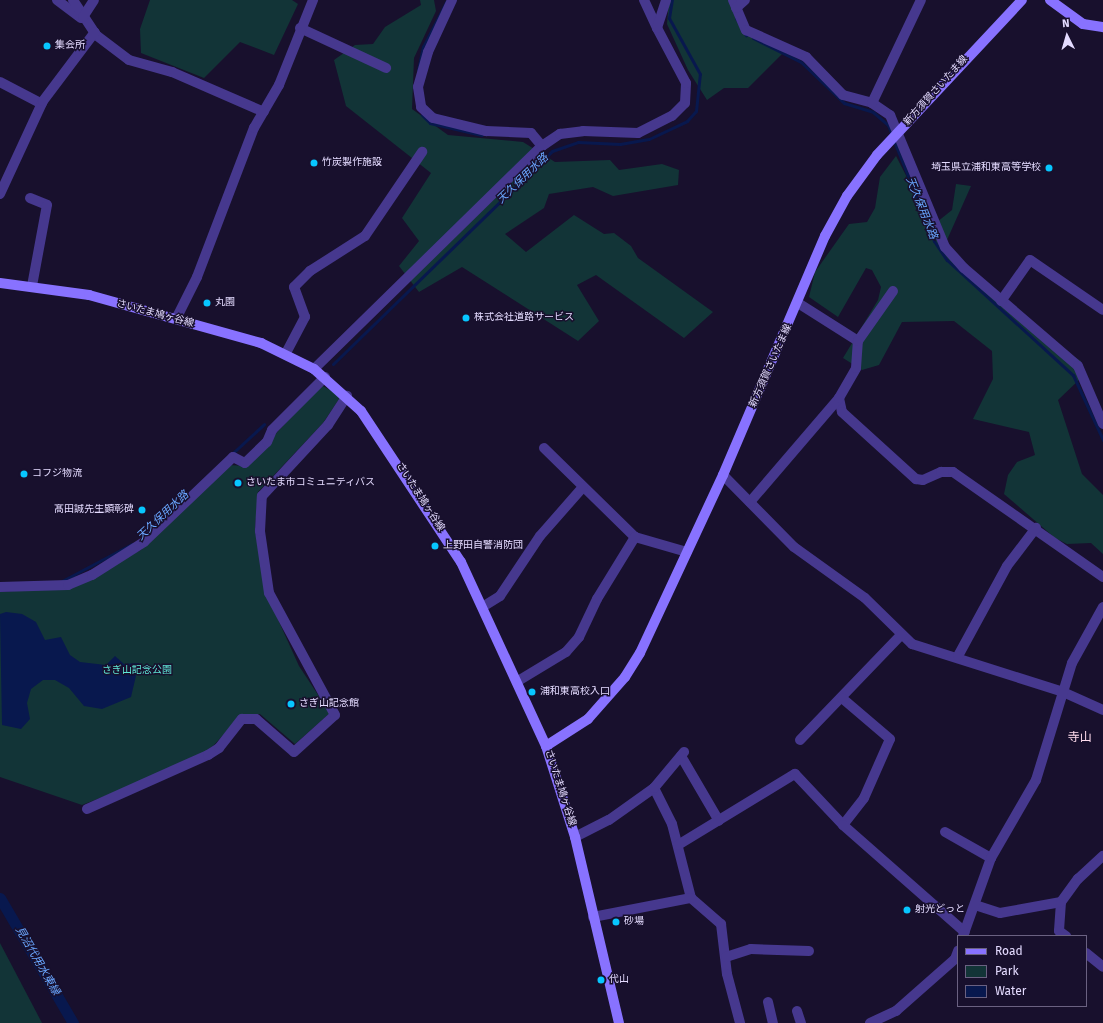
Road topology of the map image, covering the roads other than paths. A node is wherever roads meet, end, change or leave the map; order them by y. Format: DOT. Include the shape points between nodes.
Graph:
graph roads {
  1 [pos="57,0"];
  2 [pos="73,0"];
  3 [pos="94,0"];
  4 [pos="312,0"];
  5 [pos="452,0"];
  6 [pos="644,0"];
  7 [pos="666,0"];
  8 [pos="745,0"];
  9 [pos="921,0"];
  10 [pos="1022,0"];
  11 [pos="1050,0"];
  12 [pos="734,4"];
  13 [pos="84,19"];
  14 [pos="1103,27"];
  15 [pos="300,28"];
  16 [pos="657,28"];
  17 [pos="94,32"];
  18 [pos="386,68"];
  19 [pos="0,82"];
  20 [pos="42,104"];
  21 [pos="872,104"];
  22 [pos="264,112"];
  23 [pos="899,132"];
  24 [pos="542,146"];
  25 [pos="422,152"];
  26 [pos="0,194"];
  27 [pos="30,198"];
  28 [pos="0,282"];
  29 [pos="32,286"];
  30 [pos="893,291"];
  31 [pos="1001,301"];
  32 [pos="798,303"];
  33 [pos="1103,310"];
  34 [pos="176,319"];
  35 [pos="858,341"];
  36 [pos="286,353"];
  37 [pos="314,369"];
  38 [pos="325,377"];
  39 [pos="347,396"];
  40 [pos="839,398"];
  41 [pos="1103,424"];
  42 [pos="544,448"];
  43 [pos="723,475"];
  44 [pos="584,487"];
  45 [pos="750,502"];
  46 [pos="1036,528"];
  47 [pos="635,537"];
  48 [pos="688,552"];
  49 [pos="1103,577"];
  50 [pos="0,587"];
  51 [pos="484,606"];
  52 [pos="1103,607"];
  53 [pos="901,635"];
  54 [pos="958,656"];
  55 [pos="518,681"];
  56 [pos="1064,692"];
  57 [pos="843,699"];
  58 [pos="1103,710"];
  59 [pos="800,740"];
  60 [pos="546,746"];
  61 [pos="654,788"];
  62 [pos="87,809"];
  63 [pos="719,821"];
  64 [pos="843,825"];
  65 [pos="945,832"];
  66 [pos="575,837"];
  67 [pos="678,845"];
  68 [pos="1103,856"];
  69 [pos="991,858"];
  70 [pos="691,898"];
  71 [pos="1061,902"];
  72 [pos="975,905"];
  73 [pos="593,917"];
  74 [pos="964,934"];
  75 [pos="1065,935"];
  76 [pos="809,950"];
  77 [pos="957,954"];
  78 [pos="1087,954"];
  79 [pos="726,957"];
  80 [pos="1103,967"];
  81 [pos="768,1002"];
  82 [pos="797,1011"];
  83 [pos="619,1023"];
  84 [pos="740,1023"];
  85 [pos="773,1023"];
  86 [pos="801,1023"];
  87 [pos="870,1023"];
  1 -- 13 [label="street"];
  2 -- 13 [label="street"];
  3 -- 13 [label="street"];
  4 -- 15 [label="street"];
  5 -- 24 [label="street" via="428,52 418,87 421,107 433,118 486,131 531,133"];
  6 -- 16 [label="street"];
  7 -- 16 [label="street"];
  8 -- 12 [label="street"];
  9 -- 21 [label="street"];
  10 -- 23 [label="main road, 新方須賀さいたま線"];
  11 -- 14 [label="main road" via="1083,24"];
  12 -- 21 [label="street" via="746,30 806,57 843,95"];
  13 -- 17 [label="street"];
  15 -- 18 [label="street"];
  15 -- 22 [label="street" via="279,85"];
  16 -- 24 [label="street" via="686,83 685,103 672,116 638,133 583,131 560,134"];
  17 -- 20 [label="street"];
  17 -- 22 [label="street" via="140,65 172,72"];
  19 -- 20 [label="street"];
  20 -- 26 [label="street"];
  21 -- 23 [label="street" via="890,115"];
  22 -- 34 [label="street" via="197,277"];
  23 -- 31 [label="street" via="945,247"];
  23 -- 32 [label="main road, 新方須賀さいたま線" via="862,174 835,215"];
  24 -- 37 [label="street"];
  25 -- 36 [label="street" via="365,236 310,271 294,287 305,317"];
  27 -- 29 [label="street" via="47,205"];
  28 -- 29 [label="main road, さいたま鳩ヶ谷線"];
  29 -- 34 [label="main road, さいたま鳩ヶ谷線" via="88,296"];
  30 -- 35 [label="street"];
  31 -- 33 [label="street" via="1030,260"];
  31 -- 41 [label="street" via="1078,366"];
  32 -- 35 [label="street"];
  32 -- 43 [label="main road, 新方須賀さいたま線"];
  34 -- 36 [label="main road, さいたま鳩ヶ谷線"];
  35 -- 40 [label="street" via="856,368"];
  36 -- 37 [label="main road, さいたま鳩ヶ谷線"];
  37 -- 38 [label="main road, さいたま鳩ヶ谷線"];
  38 -- 39 [label="main road, さいたま鳩ヶ谷線"];
  38 -- 50 [label="street" via="272,430 267,442 245,463 233,456 137,546 92,575 68,585"];
  39 -- 51 [label="main road, さいたま鳩ヶ谷線" via="374,428 449,541"];
  39 -- 62 [label="street" via="328,425 262,496 260,531 269,593 335,715 294,752 256,719 242,719 219,748 208,755"];
  40 -- 45 [label="street"];
  40 -- 46 [label="street" via="842,412 916,479 923,480 941,472 953,472"];
  42 -- 44 [label="street"];
  43 -- 45 [label="street"];
  43 -- 48 [label="main road, 新方須賀さいたま線"];
  44 -- 47 [label="street"];
  44 -- 51 [label="street" via="540,536 500,596"];
  45 -- 53 [label="street" via="794,547 865,598"];
  46 -- 49 [label="street" via="1083,566"];
  46 -- 54 [label="street" via="1007,566"];
  47 -- 48 [label="street"];
  47 -- 55 [label="street" via="597,599 578,637 566,652"];
  48 -- 60 [label="main road, 新方須賀さいたま線" via="652,630 625,677 588,719"];
  51 -- 55 [label="main road, さいたま鳩ヶ谷線"];
  52 -- 56 [label="street" via="1072,664"];
  53 -- 54 [label="street" via="912,644"];
  53 -- 57 [label="street"];
  54 -- 56 [label="street" via="994,673"];
  55 -- 60 [label="main road, さいたま鳩ヶ谷線"];
  56 -- 58 [label="street"];
  56 -- 69 [label="street" via="1036,780"];
  57 -- 59 [label="street"];
  57 -- 64 [label="street" via="890,739 864,798"];
  60 -- 66 [label="main road, さいたま鳩ヶ谷線"];
  61 -- 63 [label="street" via="683,754"];
  61 -- 66 [label="street" via="609,820"];
  61 -- 67 [label="street"];
  63 -- 64 [label="street" via="795,774"];
  63 -- 67 [label="street"];
  64 -- 74 [label="street"];
  65 -- 69 [label="street"];
  66 -- 73 [label="main road, さいたま鳩ヶ谷線"];
  67 -- 70 [label="street"];
  68 -- 71 [label="street" via="1078,879"];
  69 -- 72 [label="street"];
  70 -- 73 [label="street"];
  70 -- 79 [label="street" via="721,924"];
  71 -- 72 [label="street" via="1000,913"];
  71 -- 75 [label="street" via="1059,930"];
  72 -- 74 [label="street"];
  73 -- 83 [label="main road, さいたま鳩ヶ谷線"];
  76 -- 79 [label="street" via="750,949"];
  77 -- 87 [label="street" via="955,959 896,1011"];
  78 -- 80 [label="street"];
  79 -- 84 [label="street"];
  81 -- 85 [label="street"];
  82 -- 86 [label="street"];
}
